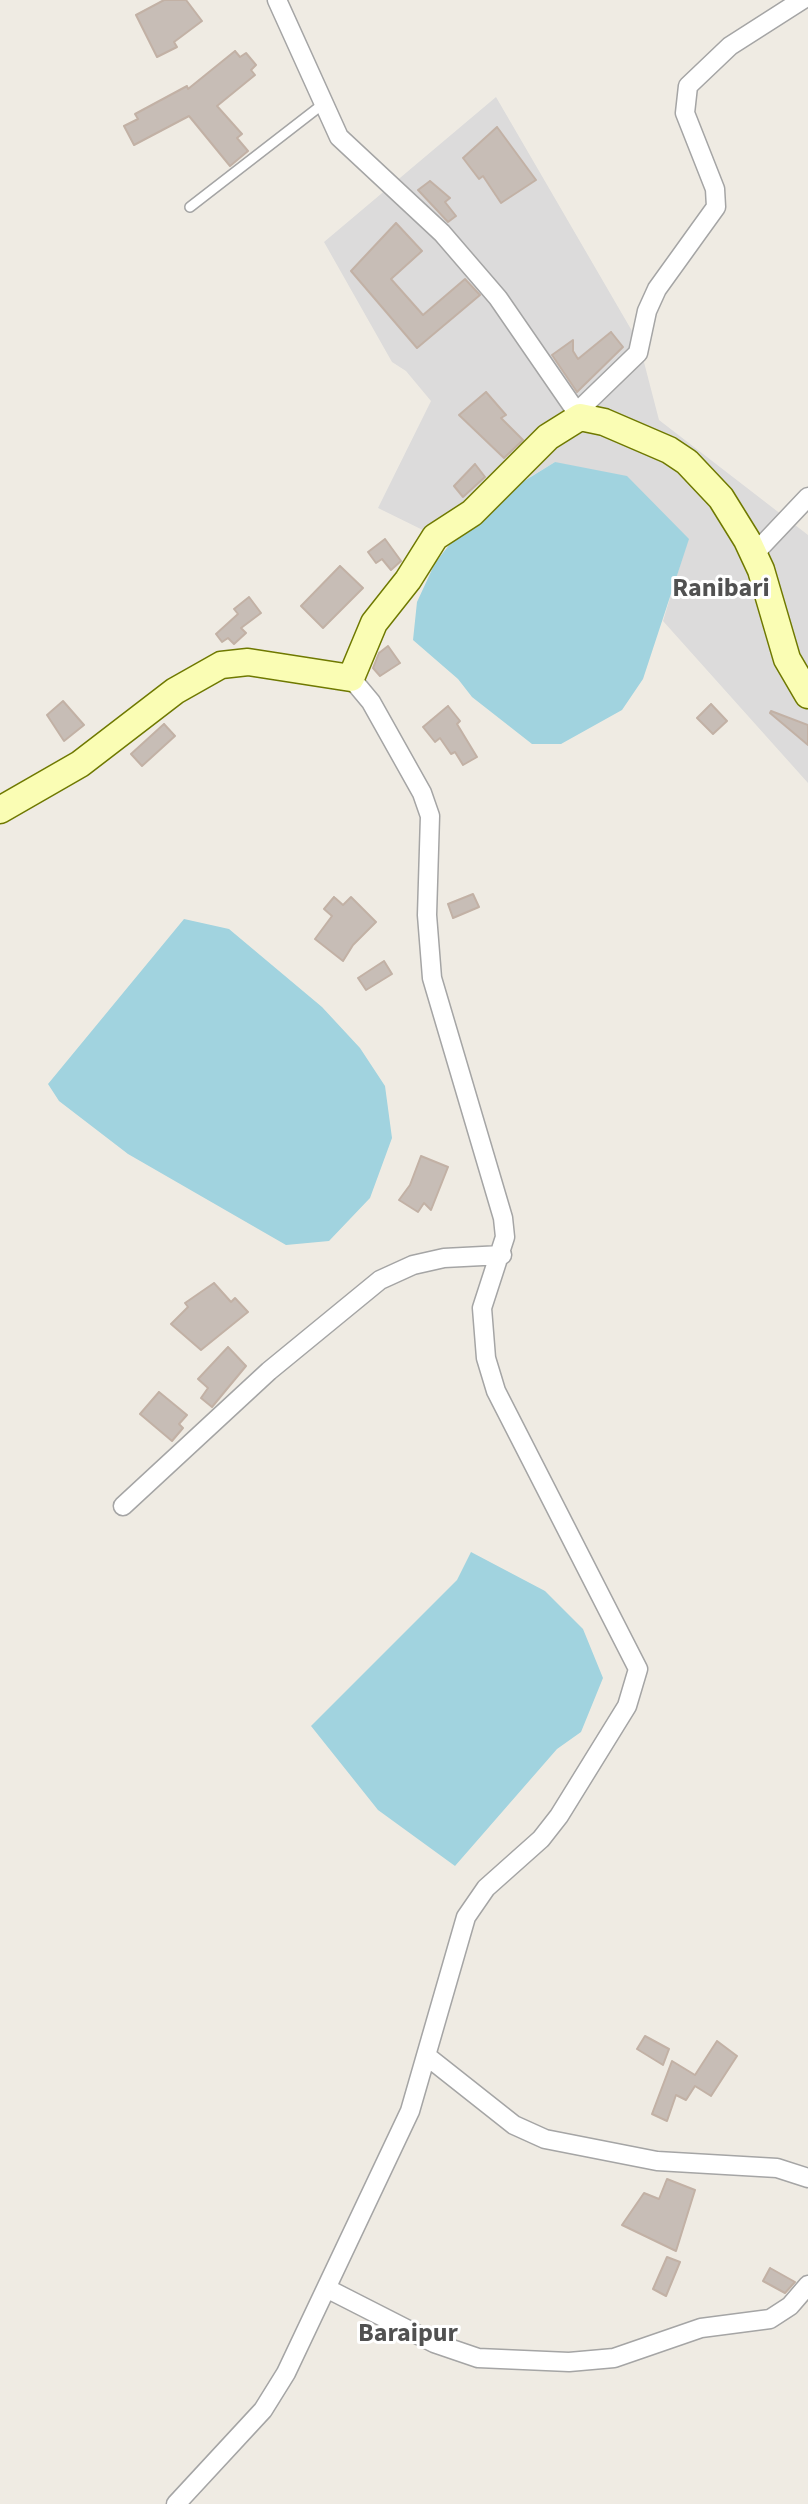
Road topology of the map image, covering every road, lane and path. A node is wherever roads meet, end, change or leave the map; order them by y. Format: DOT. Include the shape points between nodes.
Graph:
graph roads {
  1 [pos="277,0"];
  2 [pos="802,0"];
  3 [pos="323,104"];
  4 [pos="190,207"];
  5 [pos="578,415"];
  6 [pos="808,497"];
  7 [pos="754,554"];
  8 [pos="351,678"];
  9 [pos="808,695"];
  10 [pos="0,810"];
  11 [pos="502,1255"];
  12 [pos="123,1506"];
  13 [pos="428,2057"];
  14 [pos="808,2178"];
  15 [pos="808,2285"];
  16 [pos="328,2289"];
  17 [pos="176,2504"];
  1 -- 3 [label="street"];
  2 -- 5 [label="street" via="730,46 688,86 685,113 715,189 716,207 657,289 638,353"];
  3 -- 4 [label="lane"];
  3 -- 5 [label="street" via="339,137 442,233 498,298"];
  5 -- 7 [label="street" via="643,437 687,462 721,498"];
  5 -- 8 [label="street" via="548,437 472,513 435,537 374,623"];
  6 -- 7 [label="street"];
  7 -- 9 [label="street" via="787,659"];
  8 -- 10 [label="street" via="248,662 221,665 175,691 80,764"];
  8 -- 11 [label="street" via="371,702 430,816 427,928 432,978 503,1218"];
  11 -- 12 [label="street" via="444,1258 380,1280 269,1371"];
  11 -- 13 [label="street" via="481,1318 496,1391 638,1669 627,1706 559,1816 474,1902"];
  13 -- 14 [label="street" via="514,2125 545,2139 657,2161 777,2168"];
  13 -- 16 [label="street" via="410,2111"];
  15 -- 16 [label="street" via="770,2319 722,2323 614,2358 569,2362 478,2358 434,2343"];
  16 -- 17 [label="street" via="274,2395"];
}
